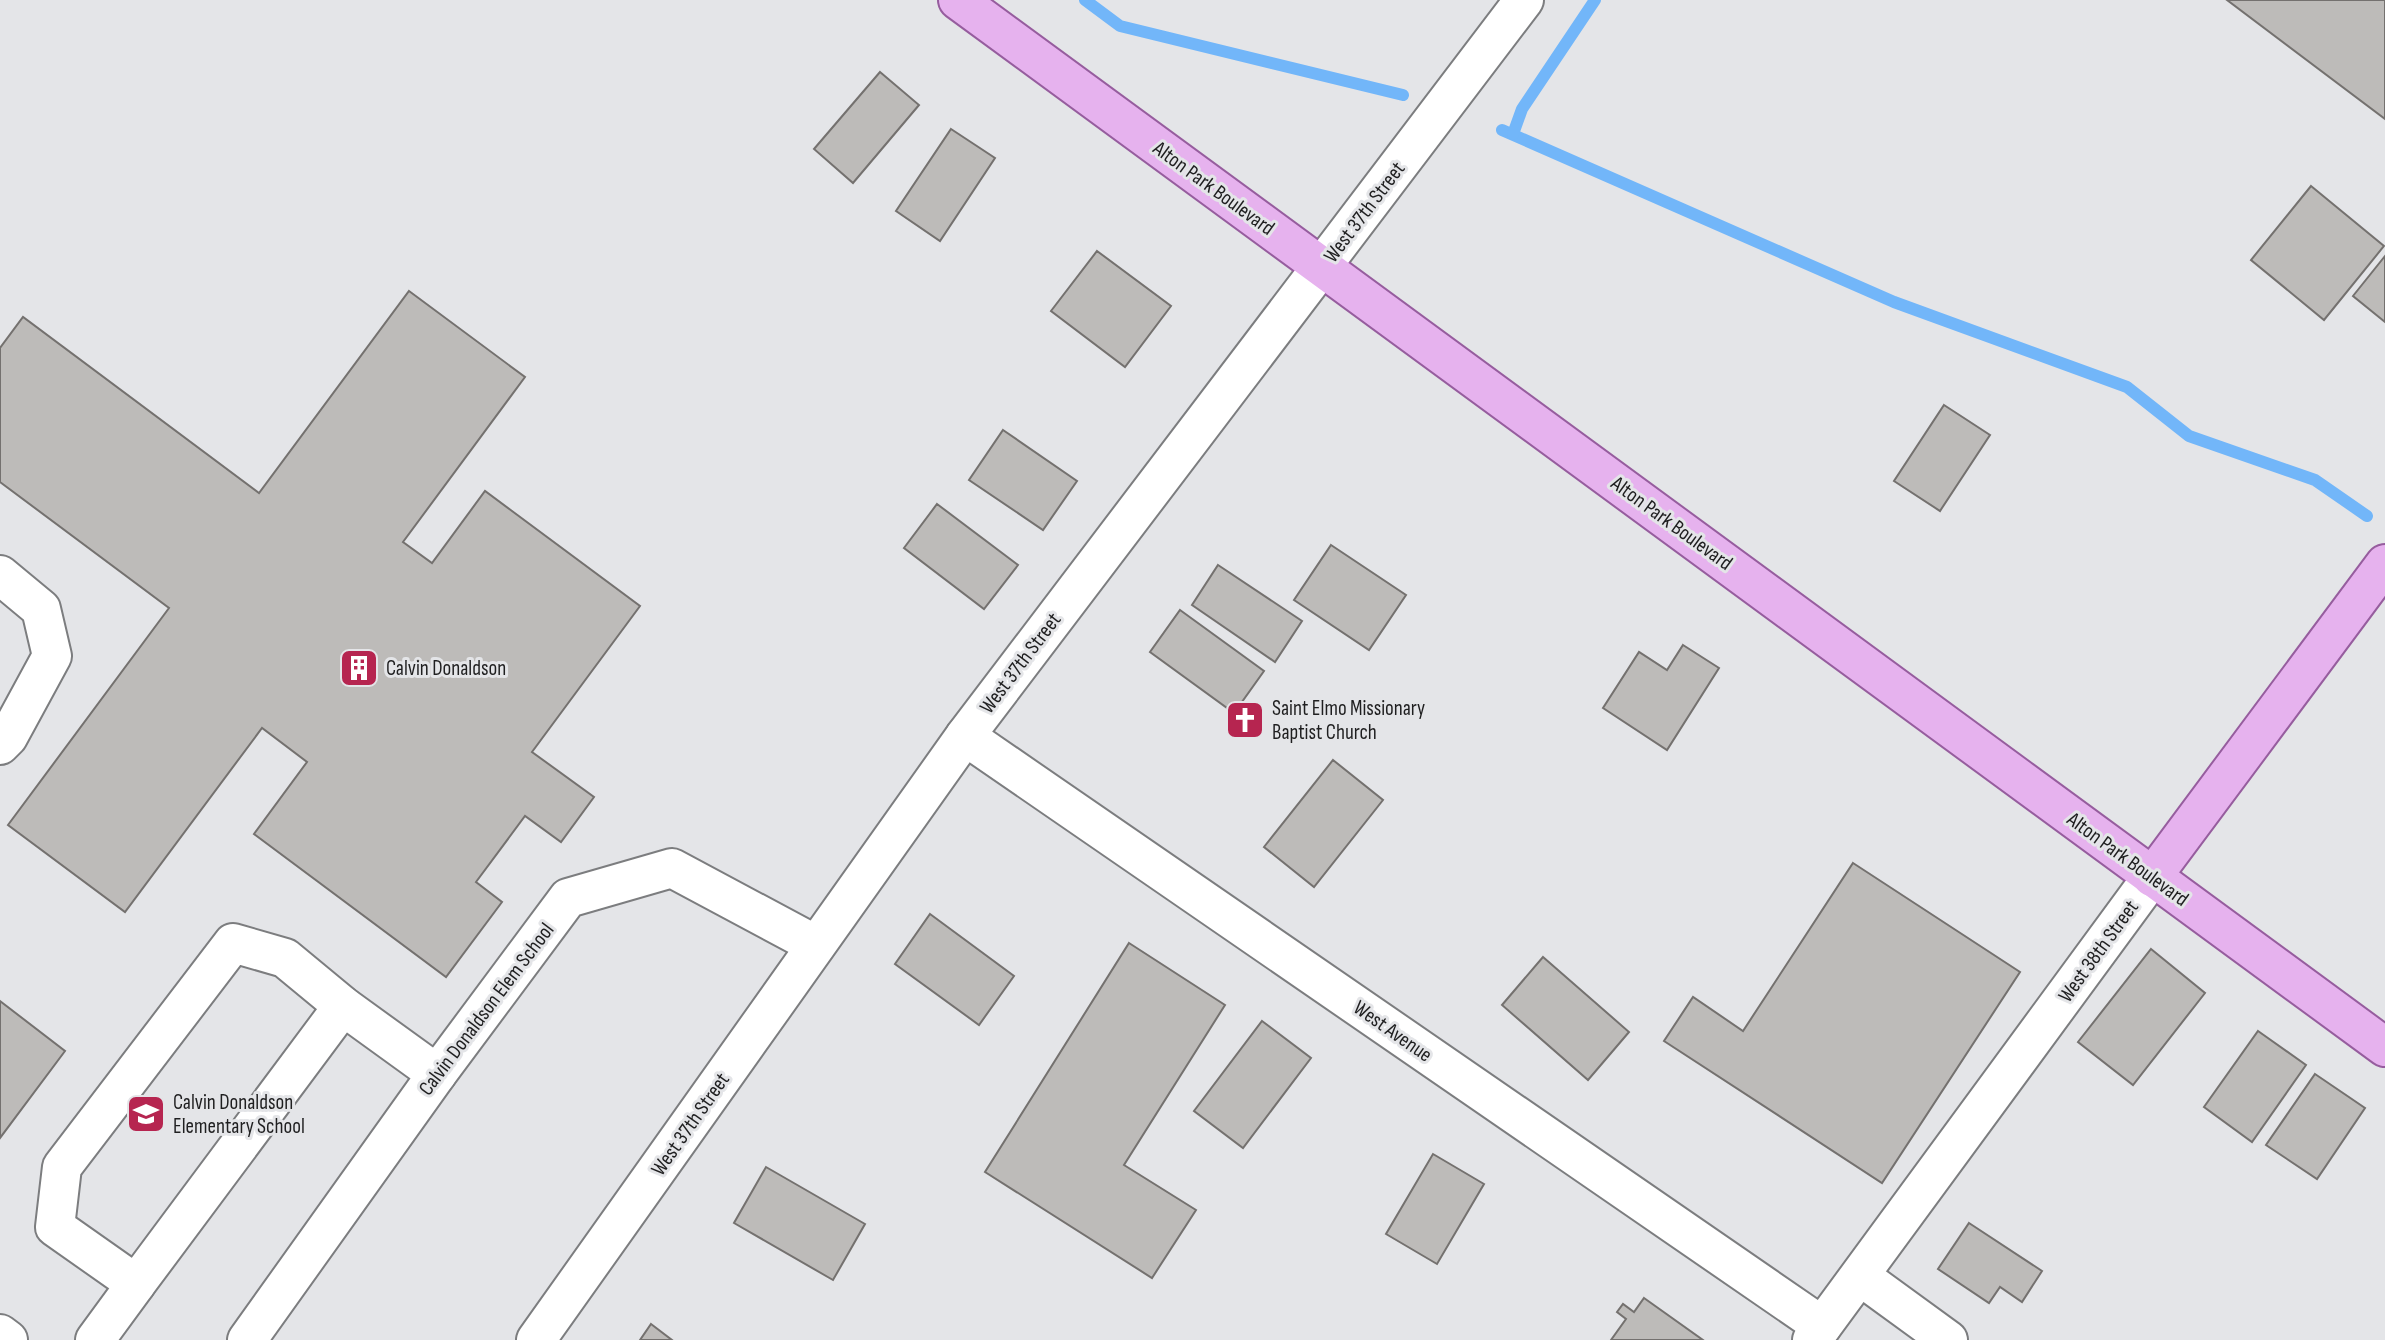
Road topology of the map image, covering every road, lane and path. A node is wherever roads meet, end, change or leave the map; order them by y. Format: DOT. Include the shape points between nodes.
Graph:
graph roads {
  1 [pos="958,0"];
  2 [pos="1524,0"];
  3 [pos="1322,267"];
  4 [pos="2385,564"];
  5 [pos="0,575"];
  6 [pos="965,736"];
  7 [pos="0,745"];
  8 [pos="2152,877"];
  9 [pos="816,945"];
  10 [pos="343,1006"];
  11 [pos="2385,1047"];
  12 [pos="437,1074"];
  13 [pos="1860,1276"];
  14 [pos="136,1284"];
  15 [pos="1817,1333"];
  16 [pos="0,1334"];
  17 [pos="8,1340"];
  18 [pos="95,1340"];
  19 [pos="247,1340"];
  20 [pos="536,1340"];
  21 [pos="1948,1340"];
  1 -- 3 [label="main road, Alton Park Boulevard"];
  2 -- 3 [label="street, West 37th Street"];
  3 -- 6 [label="street, West 37th Street"];
  3 -- 8 [label="main road, Alton Park Boulevard"];
  4 -- 8 [label="main road, West 38th Street"];
  5 -- 7 [label="street" via="41,609 52,656"];
  6 -- 9 [label="street, West 37th Street"];
  6 -- 15 [label="street, West Avenue"];
  8 -- 11 [label="main road, Alton Park Boulevard"];
  8 -- 13 [label="street, West 38th Street"];
  9 -- 12 [label="street, Calvin Donaldson Elem School" via="672,868 568,898"];
  9 -- 20 [label="street, West 37th Street"];
  10 -- 12 [label="street"];
  10 -- 14 [label="street"];
  10 -- 14 [label="street" via="285,958 233,943 62,1167 55,1227"];
  12 -- 19 [label="street, Calvin Donaldson Elem School"];
  13 -- 15 [label="street, West 38th Street"];
  13 -- 21 [label="street"];
  14 -- 18 [label="street"];
  16 -- 17 [label="street"];
}
